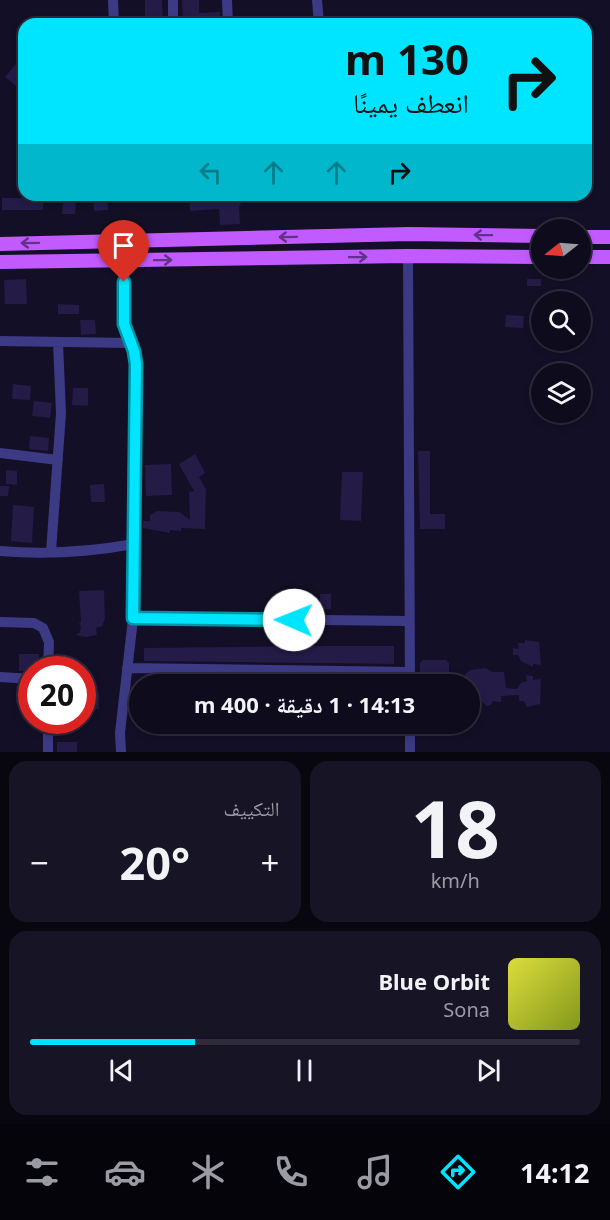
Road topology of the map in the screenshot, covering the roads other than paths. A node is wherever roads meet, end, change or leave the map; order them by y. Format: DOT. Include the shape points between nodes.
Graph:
graph roads {
  1 [pos="113,0"];
  2 [pos="173,0"];
  3 [pos="227,0"];
  4 [pos="317,0"];
  5 [pos="114,18"];
  6 [pos="173,18"];
  7 [pos="228,18"];
  8 [pos="318,18"];
  9 [pos="409,234"];
  10 [pos="531,236"];
  11 [pos="591,237"];
  12 [pos="610,237"];
  13 [pos="54,243"];
  14 [pos="0,244"];
  15 [pos="408,256"];
  16 [pos="531,257"];
  17 [pos="591,257"];
  18 [pos="610,257"];
  19 [pos="124,260"];
  20 [pos="54,261"];
  21 [pos="0,262"];
  22 [pos="0,341"];
  23 [pos="58,342"];
  24 [pos="130,343"];
  25 [pos="0,453"];
  26 [pos="58,460"];
  27 [pos="134,544"];
  28 [pos="0,551"];
  29 [pos="51,552"];
  30 [pos="133,618"];
  31 [pos="409,621"];
  32 [pos="0,622"];
  33 [pos="48,656"];
  34 [pos="127,668"];
  35 [pos="410,672"];
  36 [pos="0,677"];
  37 [pos="18,678"];
  38 [pos="48,734"];
  39 [pos="410,734"];
  40 [pos="48,752"];
  41 [pos="121,752"];
  42 [pos="410,752"];
  1 -- 5 [label="street"];
  2 -- 6 [label="street"];
  3 -- 7 [label="street"];
  4 -- 8 [label="street"];
  10 -- 9 [label="main road, one-way"];
  9 -- 13 [label="main road, one-way"];
  9 -- 15 [label="main road"];
  11 -- 12 [label="main road"];
  13 -- 14 [label="main road, one-way"];
  13 -- 20 [label="main road"];
  15 -- 16 [label="main road"];
  19 -- 15 [label="main road, one-way"];
  15 -- 31 [label="street"];
  17 -- 18 [label="main road"];
  19 -- 20 [label="main road"];
  19 -- 24 [label="street" via="124,324"];
  20 -- 21 [label="main road"];
  22 -- 23 [label="street"];
  23 -- 24 [label="street"];
  23 -- 26 [label="street"];
  24 -- 27 [label="street" via="136,364"];
  25 -- 26 [label="street"];
  26 -- 29 [label="street"];
  27 -- 29 [label="street" via="93,551"];
  27 -- 30 [label="street"];
  28 -- 29 [label="street"];
  30 -- 31 [label="street"];
  30 -- 34 [label="street"];
  31 -- 35 [label="street"];
  32 -- 33 [label="street" via="34,623 43,628"];
  34 -- 35 [label="street"];
  34 -- 41 [label="street"];
  36 -- 37 [label="street"];
  38 -- 40 [label="street"];
  39 -- 42 [label="street"];
}
